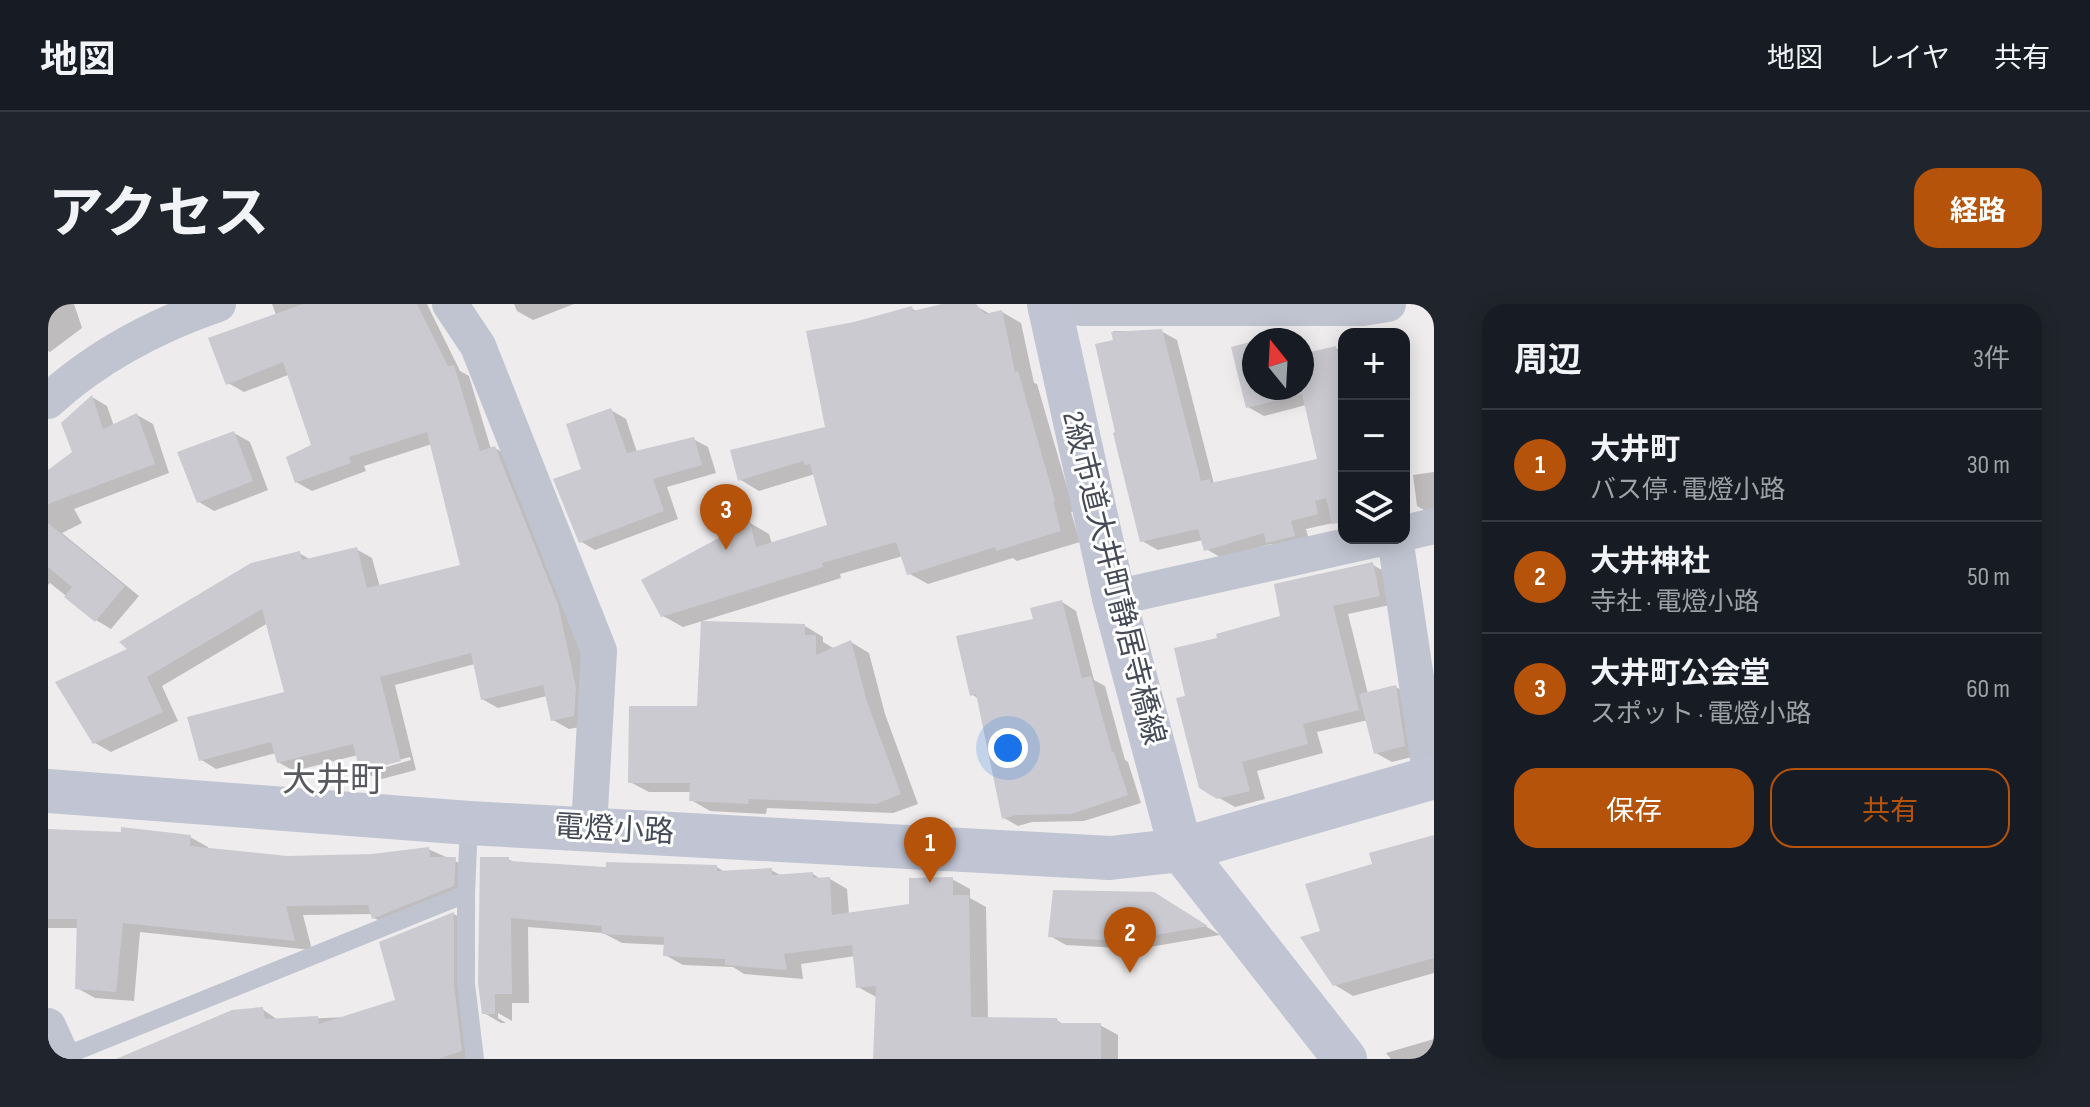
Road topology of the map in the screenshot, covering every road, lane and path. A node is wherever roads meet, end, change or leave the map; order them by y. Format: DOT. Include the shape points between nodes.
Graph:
graph roads {
  1 [pos="218,304"];
  2 [pos="450,304"];
  3 [pos="1049,304"];
  4 [pos="1067,304"];
  5 [pos="1370,312"];
  6 [pos="48,401"];
  7 [pos="1434,526"];
  8 [pos="1410,532"];
  9 [pos="1355,544"];
  10 [pos="1396,544"];
  11 [pos="1114,598"];
  12 [pos="1433,777"];
  13 [pos="48,791"];
  14 [pos="469,823"];
  15 [pos="589,828"];
  16 [pos="1181,850"];
  17 [pos="466,894"];
  18 [pos="58,1047"];
  19 [pos="475,1059"];
  20 [pos="1345,1059"];
  1 -- 6 [label="street" via="178,318 79,373"];
  2 -- 15 [label="street" via="478,346 599,651"];
  3 -- 11 [label="street, 2級市道大井町静居寺橋線"];
  4 -- 5 [label="street"];
  7 -- 8 [label="street"];
  9 -- 11 [label="street"];
  10 -- 12 [label="street"];
  11 -- 16 [label="street, 2級市道大井町静居寺橋線"];
  12 -- 16 [label="street, 電燈小路"];
  13 -- 14 [label="street, 電燈小路"];
  14 -- 15 [label="street, 電燈小路"];
  14 -- 17 [label="lane"];
  15 -- 16 [label="street, 電燈小路" via="1110,858"];
  16 -- 20 [label="street"];
  17 -- 18 [label="lane"];
  17 -- 19 [label="lane" via="466,984"];
}
